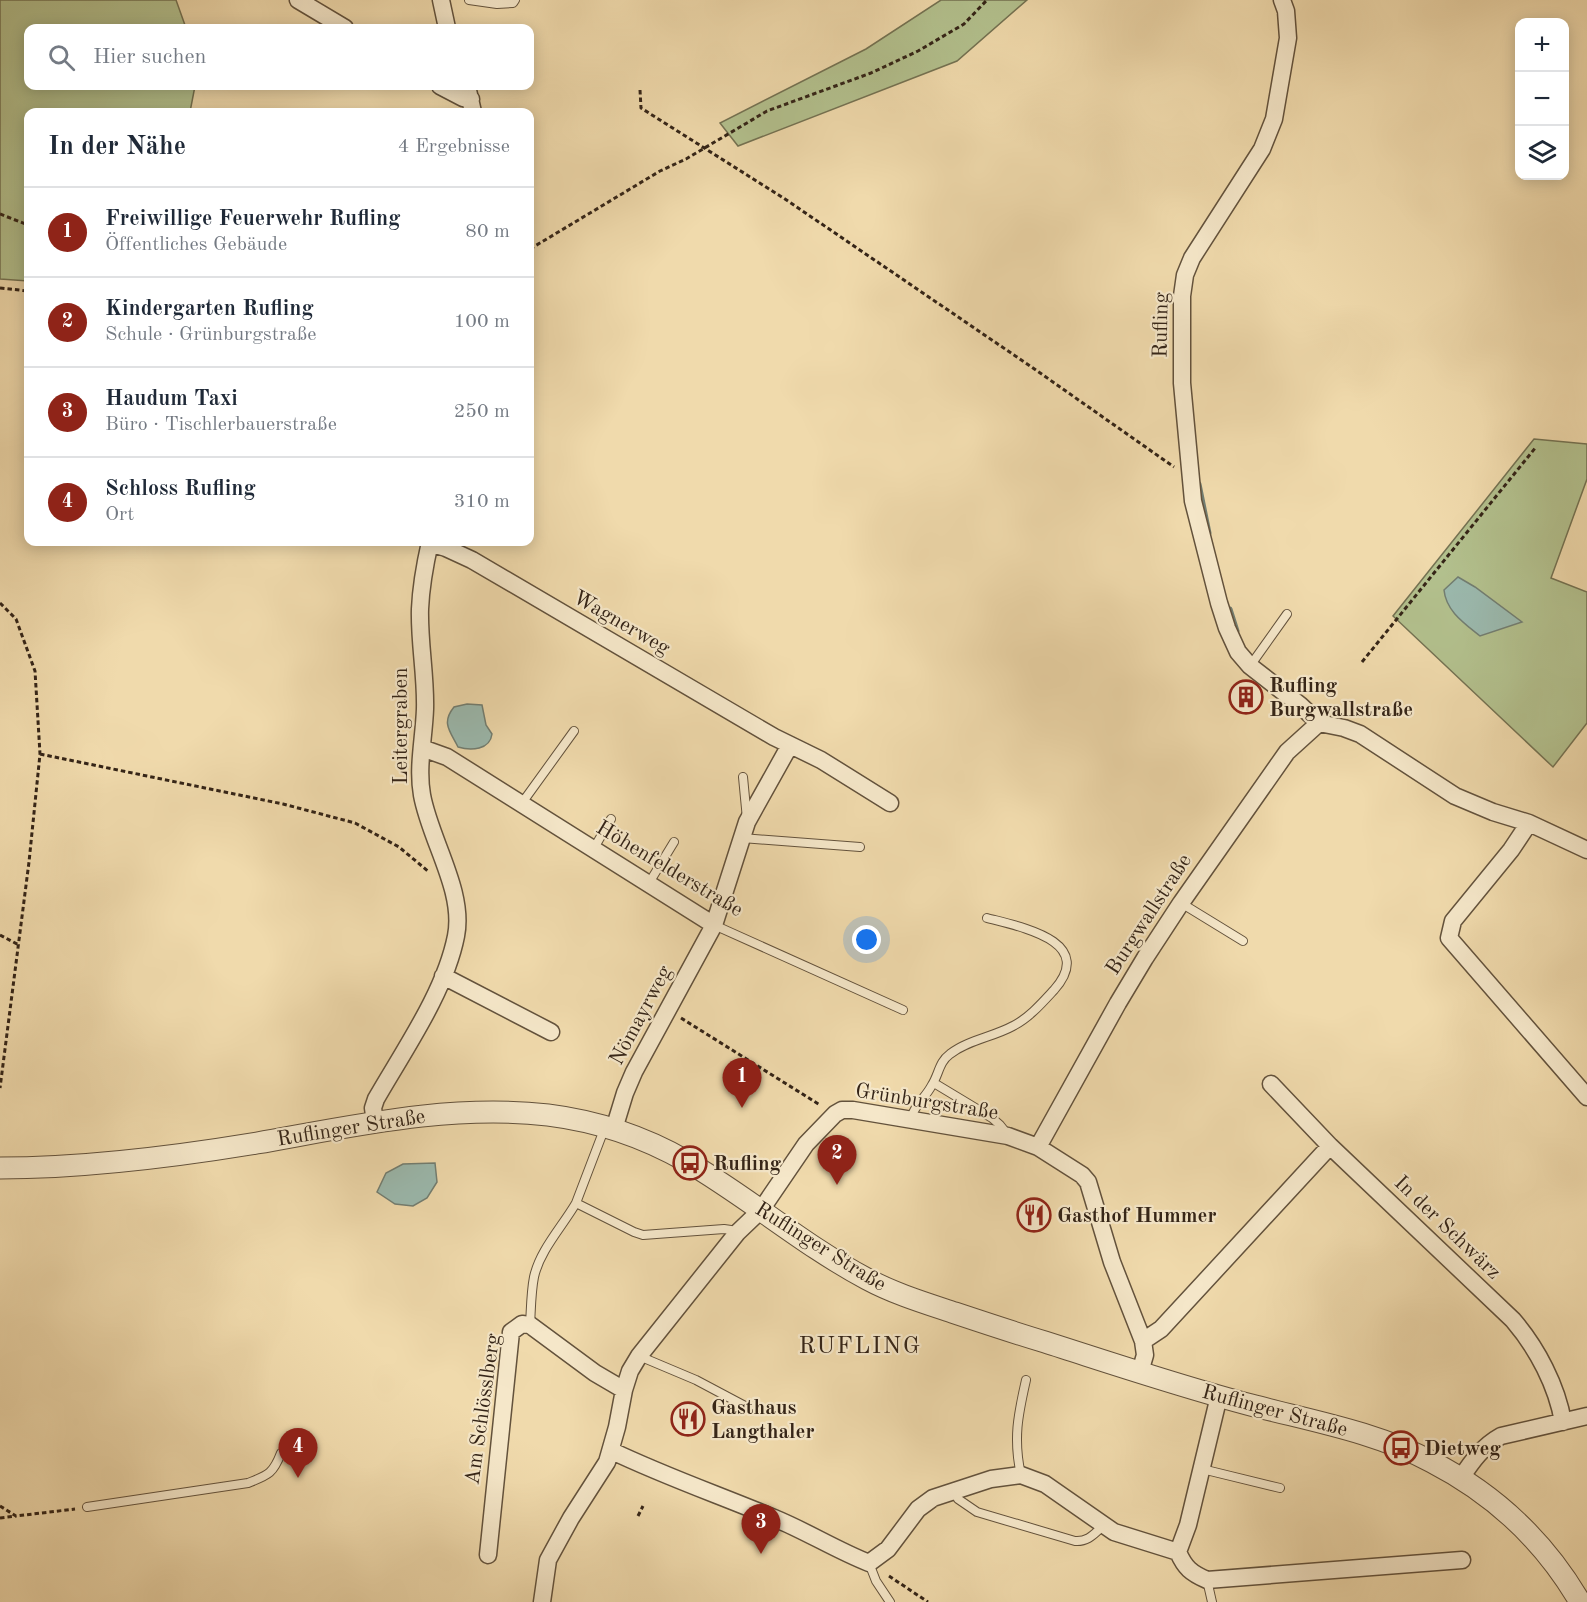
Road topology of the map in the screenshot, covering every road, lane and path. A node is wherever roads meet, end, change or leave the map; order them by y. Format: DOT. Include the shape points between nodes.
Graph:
graph roads {
  1 [pos="298,0"];
  2 [pos="441,0"];
  3 [pos="469,0"];
  4 [pos="514,0"];
  5 [pos="987,0"];
  6 [pos="1282,0"];
  7 [pos="338,24"];
  8 [pos="446,24"];
  9 [pos="448,90"];
  10 [pos="640,90"];
  11 [pos="471,99"];
  12 [pos="701,148"];
  13 [pos="0,214"];
  14 [pos="24,223"];
  15 [pos="534,247"];
  16 [pos="0,288"];
  17 [pos="24,291"];
  18 [pos="1536,447"];
  19 [pos="1190,478"];
  20 [pos="428,546"];
  21 [pos="440,546"];
  22 [pos="0,603"];
  23 [pos="1287,614"];
  24 [pos="1362,662"];
  25 [pos="1250,666"];
  26 [pos="1319,723"];
  27 [pos="574,731"];
  28 [pos="790,745"];
  29 [pos="422,748"];
  30 [pos="40,754"];
  31 [pos="743,777"];
  32 [pos="522,803"];
  33 [pos="890,803"];
  34 [pos="611,819"];
  35 [pos="1528,823"];
  36 [pos="745,830"];
  37 [pos="674,842"];
  38 [pos="860,847"];
  39 [pos="594,848"];
  40 [pos="1587,850"];
  41 [pos="649,883"];
  42 [pos="453,892"];
  43 [pos="1180,903"];
  44 [pos="987,918"];
  45 [pos="714,925"];
  46 [pos="0,935"];
  47 [pos="1242,941"];
  48 [pos="19,945"];
  49 [pos="443,976"];
  50 [pos="903,1010"];
  51 [pos="669,1011"];
  52 [pos="551,1032"];
  53 [pos="934,1083"];
  54 [pos="1271,1083"];
  55 [pos="0,1088"];
  56 [pos="1587,1097"];
  57 [pos="835,1114"];
  58 [pos="910,1120"];
  59 [pos="375,1122"];
  60 [pos="609,1128"];
  61 [pos="1008,1136"];
  62 [pos="1330,1146"];
  63 [pos="1038,1147"];
  64 [pos="0,1168"];
  65 [pos="576,1203"];
  66 [pos="761,1210"];
  67 [pos="737,1233"];
  68 [pos="530,1325"];
  69 [pos="1143,1341"];
  70 [pos="639,1356"];
  71 [pos="1140,1372"];
  72 [pos="1026,1380"];
  73 [pos="624,1390"];
  74 [pos="1219,1396"];
  75 [pos="745,1406"];
  76 [pos="1587,1416"];
  77 [pos="1563,1422"];
  78 [pos="612,1451"];
  79 [pos="281,1453"];
  80 [pos="1202,1469"];
  81 [pos="1021,1475"];
  82 [pos="1461,1478"];
  83 [pos="1280,1488"];
  84 [pos="953,1490"];
  85 [pos="0,1506"];
  86 [pos="643,1506"];
  87 [pos="87,1507"];
  88 [pos="16,1516"];
  89 [pos="638,1516"];
  90 [pos="0,1518"];
  91 [pos="1103,1526"];
  92 [pos="1178,1552"];
  93 [pos="488,1554"];
  94 [pos="1462,1560"];
  95 [pos="869,1563"];
  96 [pos="1207,1580"];
  97 [pos="542,1602"];
  98 [pos="890,1602"];
  99 [pos="928,1602"];
  100 [pos="1212,1602"];
  101 [pos="1580,1602"];
  1 -- 7 [label="street"];
  2 -- 8 [label="street"];
  3 -- 4 [label="lane" via="496,4"];
  5 -- 12 [label="path" via="964,24 918,51 871,73 767,111"];
  6 -- 19 [label="street, Rufling" via="1288,38 1274,119 1262,149 1185,275 1182,383"];
  9 -- 11 [label="street"];
  10 -- 12 [label="path" via="641,108"];
  12 -- 15 [label="path"];
  12 -- 19 [label="path" via="804,212"];
  13 -- 14 [label="path"];
  16 -- 17 [label="path"];
  18 -- 24 [label="path"];
  19 -- 25 [label="street, Rufling" via="1219,603 1238,652"];
  20 -- 29 [label="street, Leitergraben" via="420,611 425,678"];
  21 -- 28 [label="street, Wagnerweg" via="472,560"];
  22 -- 30 [label="path" via="16,619 34,671"];
  23 -- 25 [label="lane"];
  25 -- 26 [label="street"];
  26 -- 35 [label="street" via="1360,734 1455,796"];
  26 -- 43 [label="street, Burgwallstraße" via="1287,752"];
  27 -- 32 [label="lane"];
  28 -- 33 [label="street, Wagnerweg"];
  28 -- 36 [label="street"];
  29 -- 32 [label="street, Höhenfelderstraße" via="447,757"];
  29 -- 42 [label="street, Leitergraben" via="422,796"];
  30 -- 42 [label="path" via="283,804 355,823 399,847"];
  30 -- 48 [label="path"];
  31 -- 36 [label="lane"];
  32 -- 39 [label="street, Höhenfelderstraße"];
  34 -- 39 [label="lane"];
  35 -- 40 [label="street"];
  35 -- 56 [label="street" via="1453,921 1449,938"];
  36 -- 38 [label="lane"];
  36 -- 45 [label="street"];
  37 -- 41 [label="lane"];
  39 -- 41 [label="street, Höhenfelderstraße"];
  41 -- 45 [label="street, Höhenfelderstraße"];
  42 -- 49 [label="street, Leitergraben" via="458,915 456,935"];
  43 -- 47 [label="lane"];
  43 -- 63 [label="street, Burgwallstraße" via="1123,994"];
  44 -- 53 [label="lane" via="1050,939 1069,963 1061,982 1046,999 1013,1026 951,1052"];
  45 -- 50 [label="lane, Höhenfelderstraße"];
  45 -- 51 [label="street, Nömayrweg"];
  46 -- 48 [label="path"];
  48 -- 55 [label="path"];
  49 -- 52 [label="street"];
  49 -- 59 [label="street, Leitergraben" via="376,1099"];
  51 -- 57 [label="path"];
  51 -- 60 [label="street, Nömayrweg" via="634,1072"];
  53 -- 58 [label="lane" via="914,1107"];
  53 -- 61 [label="lane" via="992,1118"];
  54 -- 62 [label="street, In der Schwärz"];
  57 -- 58 [label="street, Grünburgstraße" via="853,1110"];
  57 -- 66 [label="street, Grünburgstraße" via="806,1144"];
  58 -- 61 [label="street, Grünburgstraße"];
  59 -- 60 [label="street, Ruflinger Straße" via="488,1111 554,1116"];
  59 -- 64 [label="street, Ruflinger Straße" via="199,1151 93,1164"];
  60 -- 65 [label="lane"];
  60 -- 66 [label="street, Ruflinger Straße" via="690,1163"];
  61 -- 63 [label="street, Grünburgstraße"];
  62 -- 69 [label="street" via="1161,1329"];
  62 -- 77 [label="street, In der Schwärz" via="1524,1332 1557,1395"];
  63 -- 69 [label="street, Grünburgstraße" via="1088,1182 1112,1262"];
  65 -- 67 [label="lane" via="643,1234 724,1230"];
  65 -- 68 [label="lane" via="537,1266"];
  66 -- 67 [label="street, Grünburgstraße"];
  66 -- 71 [label="street, Ruflinger Straße" via="850,1270 893,1291"];
  67 -- 70 [label="street, Grünburgstraße"];
  68 -- 73 [label="street, Am Schlösslberg"];
  68 -- 93 [label="street, Am Schlösslberg" via="516,1327 509,1346"];
  69 -- 71 [label="street" via="1145,1355"];
  70 -- 73 [label="street, Grünburgstraße"];
  70 -- 75 [label="lane"];
  71 -- 74 [label="street, Ruflinger Straße"];
  72 -- 81 [label="lane" via="1017,1423"];
  73 -- 78 [label="street, Grünburgstraße"];
  74 -- 80 [label="street"];
  74 -- 82 [label="street, Ruflinger Straße" via="1389,1443"];
  76 -- 77 [label="street"];
  77 -- 82 [label="street" via="1490,1442"];
  78 -- 95 [label="street" via="775,1518"];
  78 -- 97 [label="street, Grünburgstraße" via="554,1546"];
  79 -- 87 [label="lane" via="268,1475 248,1483"];
  80 -- 83 [label="lane"];
  80 -- 92 [label="street"];
  81 -- 84 [label="street"];
  81 -- 91 [label="street" via="1045,1484"];
  82 -- 101 [label="street, Ruflinger Straße" via="1505,1511 1536,1541"];
  84 -- 91 [label="lane" via="958,1499 977,1512 1075,1541 1089,1539"];
  84 -- 95 [label="street" via="922,1505 882,1556"];
  85 -- 88 [label="path"];
  86 -- 89 [label="path"];
  87 -- 88 [label="path"];
  88 -- 90 [label="path"];
  91 -- 92 [label="street"];
  92 -- 96 [label="street" via="1191,1573"];
  94 -- 96 [label="street"];
  95 -- 98 [label="lane"];
  95 -- 99 [label="path"];
  96 -- 100 [label="lane"];
}
